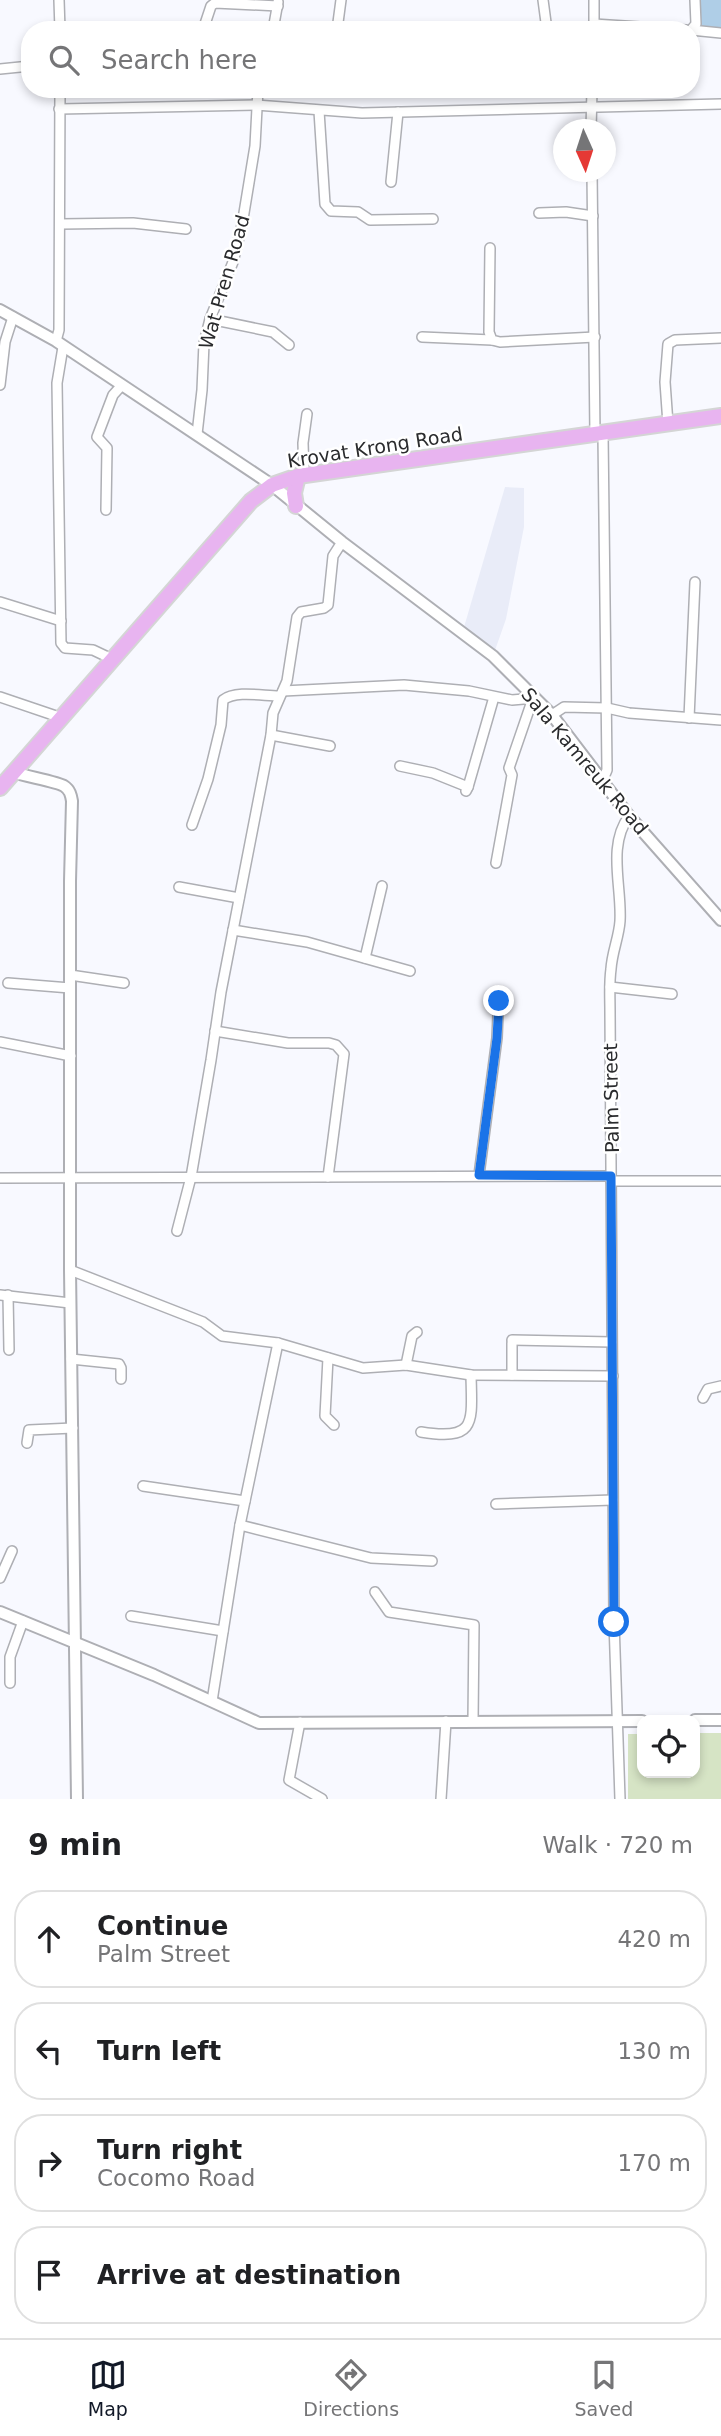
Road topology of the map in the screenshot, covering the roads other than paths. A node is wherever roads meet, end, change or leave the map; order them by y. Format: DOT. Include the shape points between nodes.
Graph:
graph roads {
  1 [pos="59,0"];
  2 [pos="341,0"];
  3 [pos="544,0"];
  4 [pos="594,0"];
  5 [pos="695,0"];
  6 [pos="278,3"];
  7 [pos="60,21"];
  8 [pos="206,21"];
  9 [pos="275,21"];
  10 [pos="338,21"];
  11 [pos="546,21"];
  12 [pos="594,21"];
  13 [pos="696,21"];
  14 [pos="700,31"];
  15 [pos="721,33"];
  16 [pos="21,67"];
  17 [pos="0,69"];
  18 [pos="60,98"];
  19 [pos="257,98"];
  20 [pos="591,98"];
  21 [pos="721,104"];
  22 [pos="256,106"];
  23 [pos="591,106"];
  24 [pos="60,109"];
  25 [pos="319,111"];
  26 [pos="398,112"];
  27 [pos="591,119"];
  28 [pos="391,182"];
  29 [pos="592,182"];
  30 [pos="538,213"];
  31 [pos="593,216"];
  32 [pos="433,219"];
  33 [pos="61,224"];
  34 [pos="186,229"];
  35 [pos="490,248"];
  36 [pos="0,310"];
  37 [pos="210,319"];
  38 [pos="10,323"];
  39 [pos="422,337"];
  40 [pos="595,337"];
  41 [pos="721,338"];
  42 [pos="492,340"];
  43 [pos="60,344"];
  44 [pos="289,345"];
  45 [pos="122,385"];
  46 [pos="0,386"];
  47 [pos="307,414"];
  48 [pos="721,416"];
  49 [pos="668,424"];
  50 [pos="197,434"];
  51 [pos="599,435"];
  52 [pos="301,476"];
  53 [pos="272,485"];
  54 [pos="296,506"];
  55 [pos="106,510"];
  56 [pos="342,542"];
  57 [pos="695,582"];
  58 [pos="0,602"];
  59 [pos="61,621"];
  60 [pos="112,659"];
  61 [pos="281,694"];
  62 [pos="0,697"];
  63 [pos="494,697"];
  64 [pos="535,698"];
  65 [pos="607,708"];
  66 [pos="552,715"];
  67 [pos="62,718"];
  68 [pos="689,718"];
  69 [pos="721,720"];
  70 [pos="271,735"];
  71 [pos="330,746"];
  72 [pos="400,766"];
  73 [pos="13,772"];
  74 [pos="602,782"];
  75 [pos="0,788"];
  76 [pos="625,821"];
  77 [pos="192,825"];
  78 [pos="496,863"];
  79 [pos="382,886"];
  80 [pos="179,887"];
  81 [pos="239,898"];
  82 [pos="721,920"];
  83 [pos="233,929"];
  84 [pos="365,958"];
  85 [pos="410,971"];
  86 [pos="70,975"];
  87 [pos="8,983"];
  88 [pos="124,983"];
  89 [pos="610,986"];
  90 [pos="70,988"];
  91 [pos="499,991"];
  92 [pos="672,994"];
  93 [pos="215,1031"];
  94 [pos="0,1042"];
  95 [pos="71,1056"];
  96 [pos="479,1175"];
  97 [pos="191,1177"];
  98 [pos="328,1177"];
  99 [pos="0,1178"];
  100 [pos="71,1178"];
  101 [pos="611,1179"];
  102 [pos="721,1181"];
  103 [pos="177,1231"];
  104 [pos="70,1270"];
  105 [pos="4,1295"];
  106 [pos="70,1303"];
  107 [pos="417,1332"];
  108 [pos="612,1342"];
  109 [pos="278,1343"];
  110 [pos="9,1350"];
  111 [pos="328,1358"];
  112 [pos="71,1359"];
  113 [pos="406,1366"];
  114 [pos="471,1375"];
  115 [pos="512,1375"];
  116 [pos="613,1376"];
  117 [pos="121,1379"];
  118 [pos="721,1386"];
  119 [pos="703,1398"];
  120 [pos="334,1425"];
  121 [pos="73,1428"];
  122 [pos="421,1432"];
  123 [pos="27,1443"];
  124 [pos="143,1486"];
  125 [pos="613,1500"];
  126 [pos="245,1501"];
  127 [pos="496,1504"];
  128 [pos="240,1525"];
  129 [pos="12,1551"];
  130 [pos="432,1561"];
  131 [pos="0,1578"];
  132 [pos="375,1591"];
  133 [pos="0,1612"];
  134 [pos="131,1616"];
  135 [pos="23,1621"];
  136 [pos="223,1631"];
  137 [pos="76,1642"];
  138 [pos="10,1683"];
  139 [pos="212,1702"];
  140 [pos="700,1720"];
  141 [pos="721,1720"];
  142 [pos="446,1721"];
  143 [pos="473,1721"];
  144 [pos="617,1721"];
  145 [pos="637,1721"];
  146 [pos="300,1722"];
  147 [pos="78,1799"];
  148 [pos="322,1799"];
  149 [pos="442,1799"];
  150 [pos="620,1799"];
  1 -- 7 [label="street"];
  2 -- 10 [label="street"];
  3 -- 11 [label="street"];
  4 -- 12 [label="street"];
  5 -- 13 [label="street"];
  6 -- 8 [label="street" via="215,3"];
  6 -- 9 [label="street"];
  14 -- 15 [label="street"];
  16 -- 17 [label="street"];
  18 -- 24 [label="street"];
  19 -- 22 [label="street, Wat Pren Road"];
  20 -- 23 [label="street"];
  21 -- 23 [label="street"];
  22 -- 24 [label="street"];
  22 -- 25 [label="street"];
  22 -- 37 [label="street, Wat Pren Road" via="256,146 242,225"];
  23 -- 26 [label="street"];
  23 -- 27 [label="street"];
  24 -- 33 [label="street"];
  25 -- 26 [label="street"];
  25 -- 32 [label="street" via="328,209 358,212 370,220"];
  26 -- 28 [label="street"];
  29 -- 31 [label="street"];
  30 -- 31 [label="street"];
  31 -- 40 [label="street"];
  33 -- 34 [label="street" via="133,223"];
  33 -- 43 [label="street"];
  35 -- 42 [label="street"];
  36 -- 38 [label="street, Sala Kamreuk Road"];
  37 -- 44 [label="street" via="273,332"];
  37 -- 50 [label="street, Wat Pren Road"];
  38 -- 43 [label="street, Sala Kamreuk Road"];
  38 -- 46 [label="street"];
  39 -- 42 [label="street"];
  40 -- 42 [label="street"];
  40 -- 51 [label="street"];
  41 -- 49 [label="street" via="668,344"];
  43 -- 45 [label="street, Sala Kamreuk Road"];
  43 -- 59 [label="street"];
  45 -- 50 [label="street, Sala Kamreuk Road"];
  45 -- 55 [label="street" via="113,395 97,438 108,453"];
  47 -- 52 [label="street"];
  48 -- 49 [label="highway, Krovat Krong Road"];
  49 -- 51 [label="highway, Krovat Krong Road"];
  50 -- 53 [label="street, Sala Kamreuk Road"];
  51 -- 52 [label="highway, Krovat Krong Road"];
  51 -- 65 [label="street"];
  52 -- 53 [label="highway, Krovat Krong Road"];
  52 -- 54 [label="highway" via="294,492"];
  53 -- 54 [label="street, Sala Kamreuk Road"];
  53 -- 60 [label="highway, Krovat Krong Road" via="251,502"];
  54 -- 56 [label="street, Sala Kamreuk Road"];
  56 -- 61 [label="street" via="333,556 327,605 297,617"];
  56 -- 64 [label="street, Sala Kamreuk Road" via="493,656"];
  57 -- 68 [label="street"];
  58 -- 59 [label="street"];
  59 -- 60 [label="street" via="62,646 93,650"];
  60 -- 67 [label="highway, Krovat Krong Road"];
  61 -- 63 [label="street" via="404,685"];
  61 -- 70 [label="street"];
  61 -- 77 [label="street" via="236,695 223,700 211,767"];
  62 -- 67 [label="street"];
  63 -- 64 [label="street"];
  63 -- 72 [label="street" via="467,790 433,773"];
  64 -- 66 [label="street, Sala Kamreuk Road"];
  64 -- 78 [label="street" via="509,768 512,775"];
  65 -- 66 [label="street" via="564,707"];
  65 -- 68 [label="street"];
  65 -- 74 [label="street" via="607,771"];
  66 -- 74 [label="street, Sala Kamreuk Road"];
  67 -- 73 [label="highway, Krovat Krong Road"];
  68 -- 69 [label="street"];
  70 -- 71 [label="street"];
  70 -- 81 [label="street"];
  73 -- 75 [label="highway, Krovat Krong Road"];
  73 -- 86 [label="street" via="61,784 70,791"];
  74 -- 76 [label="street, Sala Kamreuk Road"];
  76 -- 82 [label="street, Sala Kamreuk Road"];
  76 -- 89 [label="street, Palm Street" via="617,869 620,920"];
  79 -- 84 [label="street"];
  80 -- 81 [label="street"];
  81 -- 83 [label="street"];
  83 -- 84 [label="street"];
  83 -- 93 [label="street"];
  84 -- 85 [label="street"];
  86 -- 88 [label="street"];
  86 -- 90 [label="street"];
  87 -- 90 [label="street"];
  89 -- 92 [label="street"];
  89 -- 101 [label="street, Palm Street"];
  90 -- 95 [label="street"];
  91 -- 96 [label="street"];
  93 -- 97 [label="street"];
  93 -- 98 [label="street" via="288,1043 329,1043 344,1054"];
  94 -- 95 [label="street"];
  95 -- 100 [label="street"];
  96 -- 98 [label="street"];
  96 -- 101 [label="street"];
  97 -- 98 [label="street"];
  97 -- 100 [label="street"];
  97 -- 103 [label="street"];
  99 -- 100 [label="street"];
  100 -- 104 [label="street"];
  101 -- 102 [label="street"];
  101 -- 108 [label="street, Palm Street"];
  104 -- 106 [label="street"];
  104 -- 109 [label="street" via="202,1322 222,1336"];
  105 -- 106 [label="street"];
  105 -- 110 [label="street"];
  106 -- 112 [label="street"];
  107 -- 113 [label="street" via="412,1336"];
  108 -- 115 [label="street" via="512,1342"];
  108 -- 116 [label="street, Palm Street"];
  109 -- 111 [label="street"];
  109 -- 126 [label="street"];
  111 -- 113 [label="street" via="363,1367"];
  111 -- 120 [label="street" via="325,1416"];
  112 -- 117 [label="street" via="118,1364"];
  112 -- 121 [label="street"];
  113 -- 114 [label="street"];
  114 -- 115 [label="street"];
  114 -- 122 [label="street" via="472,1407 464,1429 446,1436"];
  115 -- 116 [label="street"];
  116 -- 125 [label="street, Palm Street"];
  118 -- 119 [label="street" via="708,1389"];
  121 -- 123 [label="street" via="29,1430"];
  121 -- 137 [label="street"];
  124 -- 126 [label="street"];
  125 -- 127 [label="street"];
  125 -- 144 [label="street, Palm Street"];
  126 -- 128 [label="street"];
  128 -- 130 [label="street" via="371,1558"];
  128 -- 136 [label="street"];
  129 -- 131 [label="street"];
  132 -- 143 [label="street" via="389,1612 474,1625"];
  133 -- 135 [label="street"];
  134 -- 136 [label="street"];
  135 -- 137 [label="street"];
  135 -- 138 [label="street" via="10,1657"];
  136 -- 139 [label="street"];
  137 -- 139 [label="street"];
  137 -- 147 [label="street"];
  139 -- 146 [label="street" via="259,1723"];
  140 -- 141 [label="street"];
  142 -- 143 [label="street"];
  142 -- 146 [label="street"];
  142 -- 149 [label="street"];
  143 -- 144 [label="street"];
  144 -- 145 [label="street"];
  144 -- 150 [label="street, Palm Street"];
  146 -- 148 [label="street" via="289,1780"];
}
